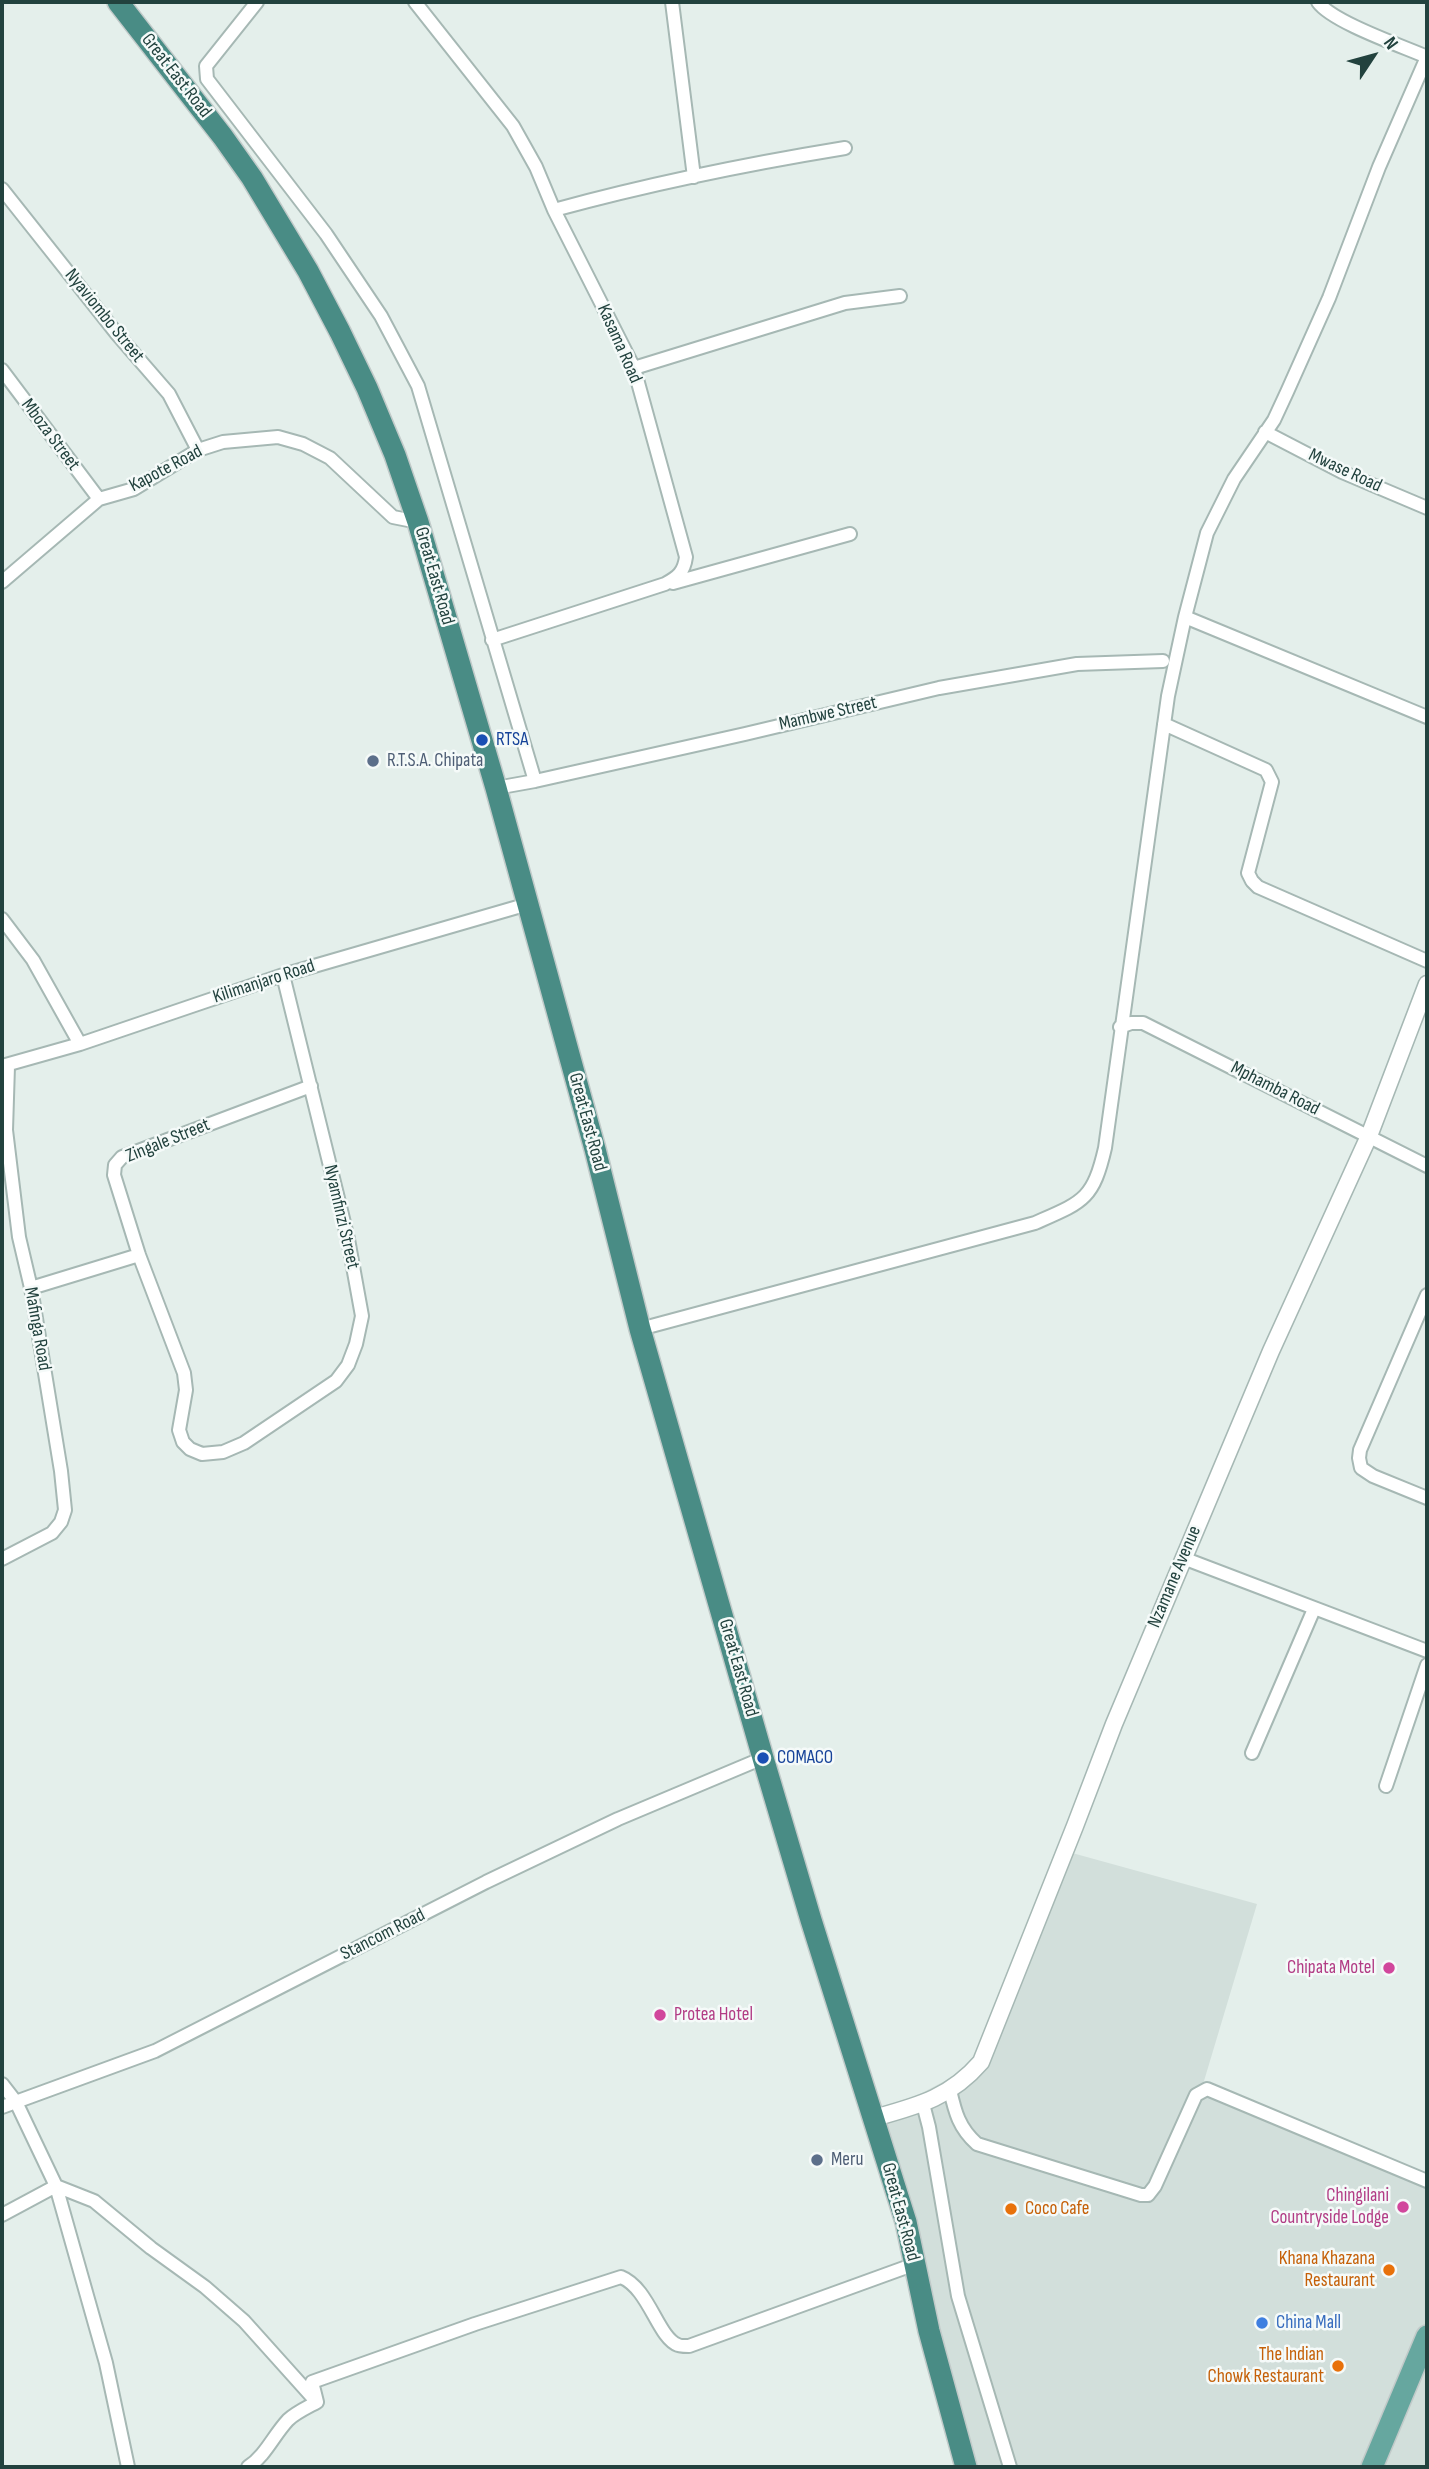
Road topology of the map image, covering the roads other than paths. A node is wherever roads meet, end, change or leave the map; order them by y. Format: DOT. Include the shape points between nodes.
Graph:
graph roads {
  1 [pos="118,2"];
  2 [pos="257,2"];
  3 [pos="415,2"];
  4 [pos="672,2"];
  5 [pos="1322,6"];
  6 [pos="1427,57"];
  7 [pos="845,148"];
  8 [pos="694,177"];
  9 [pos="2,189"];
  10 [pos="554,210"];
  11 [pos="900,296"];
  12 [pos="634,368"];
  13 [pos="2,370"];
  14 [pos="1265,432"];
  15 [pos="198,450"];
  16 [pos="99,499"];
  17 [pos="1427,508"];
  18 [pos="418,522"];
  19 [pos="850,534"];
  20 [pos="2,582"];
  21 [pos="666,584"];
  22 [pos="1185,617"];
  23 [pos="492,640"];
  24 [pos="1163,661"];
  25 [pos="1427,717"];
  26 [pos="1164,724"];
  27 [pos="535,781"];
  28 [pos="496,788"];
  29 [pos="528,904"];
  30 [pos="2,919"];
  31 [pos="1427,961"];
  32 [pos="283,975"];
  33 [pos="1427,984"];
  34 [pos="1120,1027"];
  35 [pos="80,1044"];
  36 [pos="5,1066"];
  37 [pos="311,1086"];
  38 [pos="1369,1136"];
  39 [pos="1427,1166"];
  40 [pos="139,1255"];
  41 [pos="31,1288"];
  42 [pos="1427,1295"];
  43 [pos="640,1329"];
  44 [pos="272,1422"];
  45 [pos="1427,1498"];
  46 [pos="1183,1558"];
  47 [pos="2,1559"];
  48 [pos="1314,1609"];
  49 [pos="1427,1651"];
  50 [pos="1427,1665"];
  51 [pos="1252,1753"];
  52 [pos="763,1758"];
  53 [pos="1386,1786"];
  54 [pos="2,2084"];
  55 [pos="950,2090"];
  56 [pos="16,2102"];
  57 [pos="923,2104"];
  58 [pos="2,2107"];
  59 [pos="874,2118"];
  60 [pos="1427,2181"];
  61 [pos="55,2186"];
  62 [pos="2,2216"];
  63 [pos="915,2264"];
  64 [pos="924,2302"];
  65 [pos="1427,2336"];
  66 [pos="317,2402"];
  67 [pos="128,2467"];
  68 [pos="248,2467"];
  69 [pos="966,2467"];
  70 [pos="978,2467"];
  71 [pos="1010,2467"];
  72 [pos="1372,2467"];
  1 -- 18 [label="highway, Great East Road" via="230,147 308,271 368,388"];
  2 -- 23 [label="street" via="211,58 206,79 326,234 381,316 418,386"];
  3 -- 10 [label="street, Kasama Road" via="513,126 537,167"];
  4 -- 8 [label="street"];
  5 -- 6 [label="street"];
  6 -- 14 [label="street" via="1329,298"];
  7 -- 8 [label="street"];
  8 -- 10 [label="street"];
  9 -- 15 [label="street, Nyaviombo Street" via="169,394"];
  10 -- 12 [label="street, Kasama Road"];
  11 -- 12 [label="street" via="845,303"];
  12 -- 21 [label="street, Kasama Road" via="686,557 684,569"];
  13 -- 16 [label="street, Mboza Street"];
  14 -- 17 [label="street, Mwase Road" via="1342,472"];
  14 -- 22 [label="street" via="1207,533"];
  15 -- 16 [label="street, Kapote Road" via="134,489"];
  15 -- 18 [label="street, Kapote Road" via="223,442 278,437 303,444 330,458 393,517"];
  16 -- 20 [label="street, Kapote Road"];
  18 -- 28 [label="highway, Great East Road"];
  19 -- 21 [label="street"];
  21 -- 23 [label="street"];
  22 -- 25 [label="street"];
  22 -- 26 [label="street"];
  23 -- 27 [label="street"];
  24 -- 27 [label="street, Mambwe Street" via="1077,664 939,688"];
  26 -- 31 [label="street" via="1270,775 1248,873 1258,887"];
  26 -- 34 [label="street"];
  27 -- 28 [label="street, Mambwe Street"];
  28 -- 29 [label="highway, Great East Road"];
  29 -- 32 [label="street, Kilimanjaro Road"];
  29 -- 43 [label="highway, Great East Road"];
  30 -- 35 [label="street" via="33,960"];
  32 -- 35 [label="street, Kilimanjaro Road"];
  32 -- 37 [label="street, Nyamfinzi Street"];
  33 -- 38 [label="street, Nzamane Avenue"];
  34 -- 38 [label="street, Mphamba Road" via="1143,1023"];
  34 -- 43 [label="street" via="1098,1178 1088,1194 1068,1209 1035,1223"];
  35 -- 36 [label="street, Kilimanjaro Road"];
  36 -- 41 [label="street, Mafinga Road" via="6,1130 19,1237"];
  37 -- 40 [label="street, Zingale Street" via="122,1157 114,1175"];
  37 -- 44 [label="street, Nyamfinzi Street" via="362,1315 348,1365 336,1381"];
  38 -- 39 [label="street, Mphamba Road"];
  38 -- 46 [label="street, Nzamane Avenue"];
  40 -- 41 [label="street"];
  40 -- 44 [label="street, Zingale Street" via="184,1373 179,1430 183,1441 202,1454 223,1452"];
  41 -- 47 [label="street, Mafinga Road" via="65,1510 52,1533"];
  42 -- 45 [label="street" via="1359,1458 1361,1468 1373,1476"];
  43 -- 52 [label="highway, Great East Road"];
  46 -- 48 [label="street"];
  46 -- 55 [label="street, Nzamane Avenue" via="981,2062"];
  48 -- 49 [label="street"];
  48 -- 51 [label="street"];
  50 -- 53 [label="street"];
  52 -- 56 [label="street, Stancom Road" via="618,1819 486,1882 155,2051"];
  52 -- 59 [label="highway, Great East Road"];
  54 -- 56 [label="street"];
  55 -- 57 [label="street, Nzamane Avenue"];
  55 -- 60 [label="street" via="958,2123 976,2144 1141,2195 1148,2195 1155,2186 1196,2095 1207,2089"];
  56 -- 58 [label="street, Stancom Road"];
  56 -- 61 [label="street"];
  57 -- 59 [label="street, Nzamane Avenue"];
  57 -- 71 [label="street" via="958,2297"];
  59 -- 63 [label="highway, Great East Road"];
  61 -- 62 [label="street"];
  61 -- 66 [label="street" via="94,2201 205,2287 244,2321"];
  61 -- 67 [label="street" via="106,2363"];
  63 -- 64 [label="highway, Great East Road"];
  63 -- 66 [label="street" via="689,2346 670,2340 639,2291 621,2277 312,2382"];
  64 -- 69 [label="highway, Great East Road"];
  64 -- 70 [label="highway, Great East Road"];
  65 -- 72 [label="main road"];
  66 -- 68 [label="street" via="289,2419 257,2462"];
}
